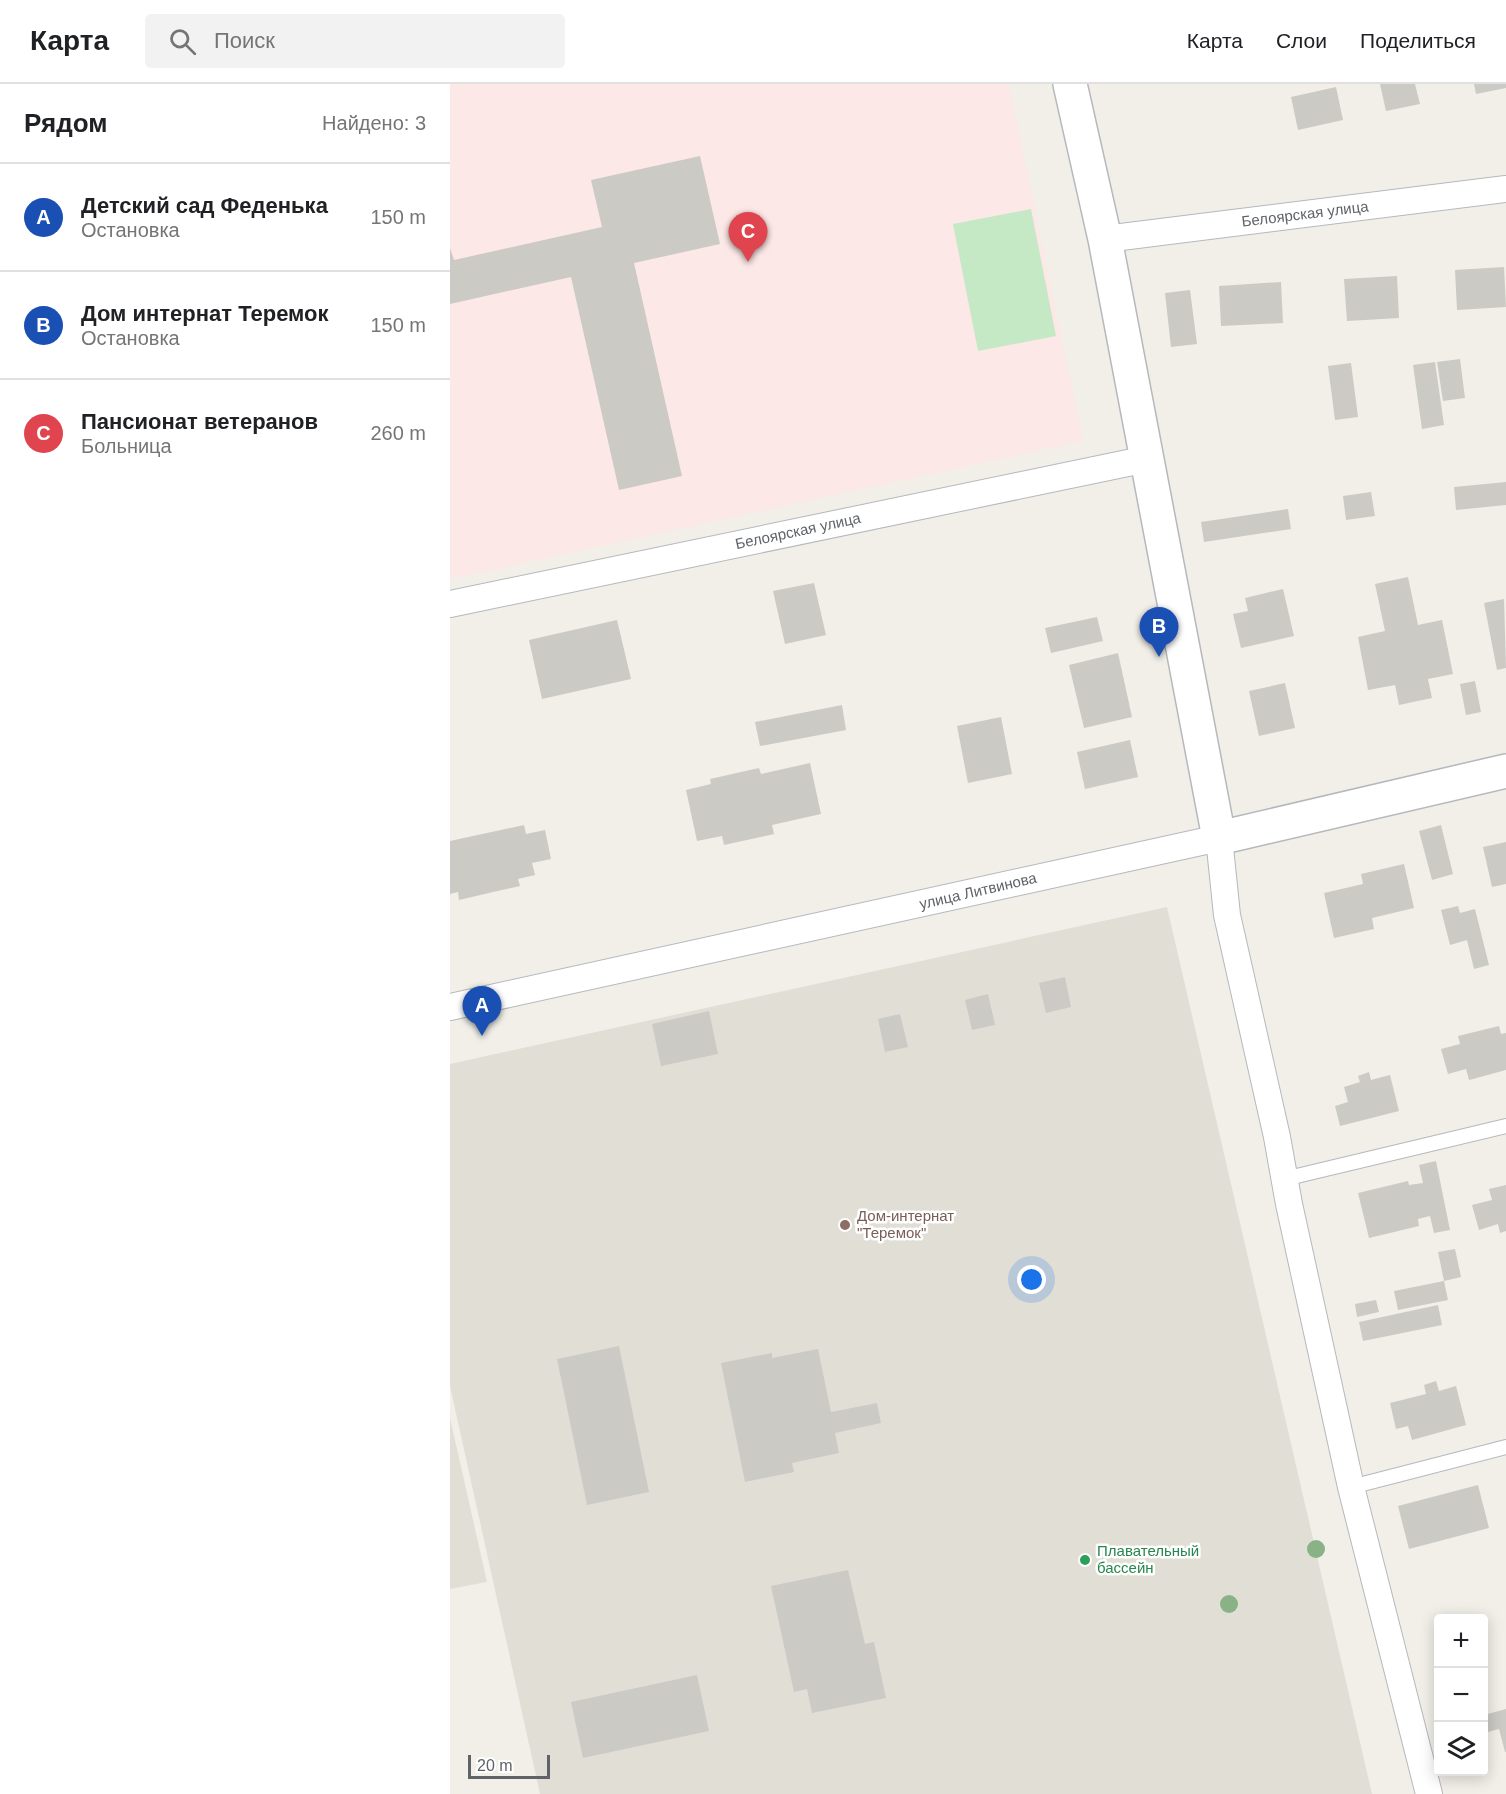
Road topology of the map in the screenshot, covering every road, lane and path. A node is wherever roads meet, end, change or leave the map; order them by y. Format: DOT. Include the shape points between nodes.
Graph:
graph roads {
  1 [pos="1070,84"];
  2 [pos="1506,189"];
  3 [pos="1105,239"];
  4 [pos="1147,459"];
  5 [pos="450,604"];
  6 [pos="1506,771"];
  7 [pos="1219,838"];
  8 [pos="450,1008"];
  9 [pos="1506,1126"];
  10 [pos="1284,1179"];
  11 [pos="1506,1447"];
  12 [pos="1351,1487"];
  13 [pos="1429,1794"];
  1 -- 3 [label="street"];
  2 -- 3 [label="street, Белоярская улица"];
  3 -- 4 [label="street"];
  4 -- 5 [label="street, Белоярская улица"];
  4 -- 7 [label="street"];
  6 -- 7 [label="street, улица Литвинова"];
  7 -- 8 [label="street, улица Литвинова"];
  7 -- 10 [label="street" via="1227,915"];
  9 -- 10 [label="lane"];
  10 -- 12 [label="street"];
  11 -- 12 [label="lane"];
  12 -- 13 [label="street"];
}
